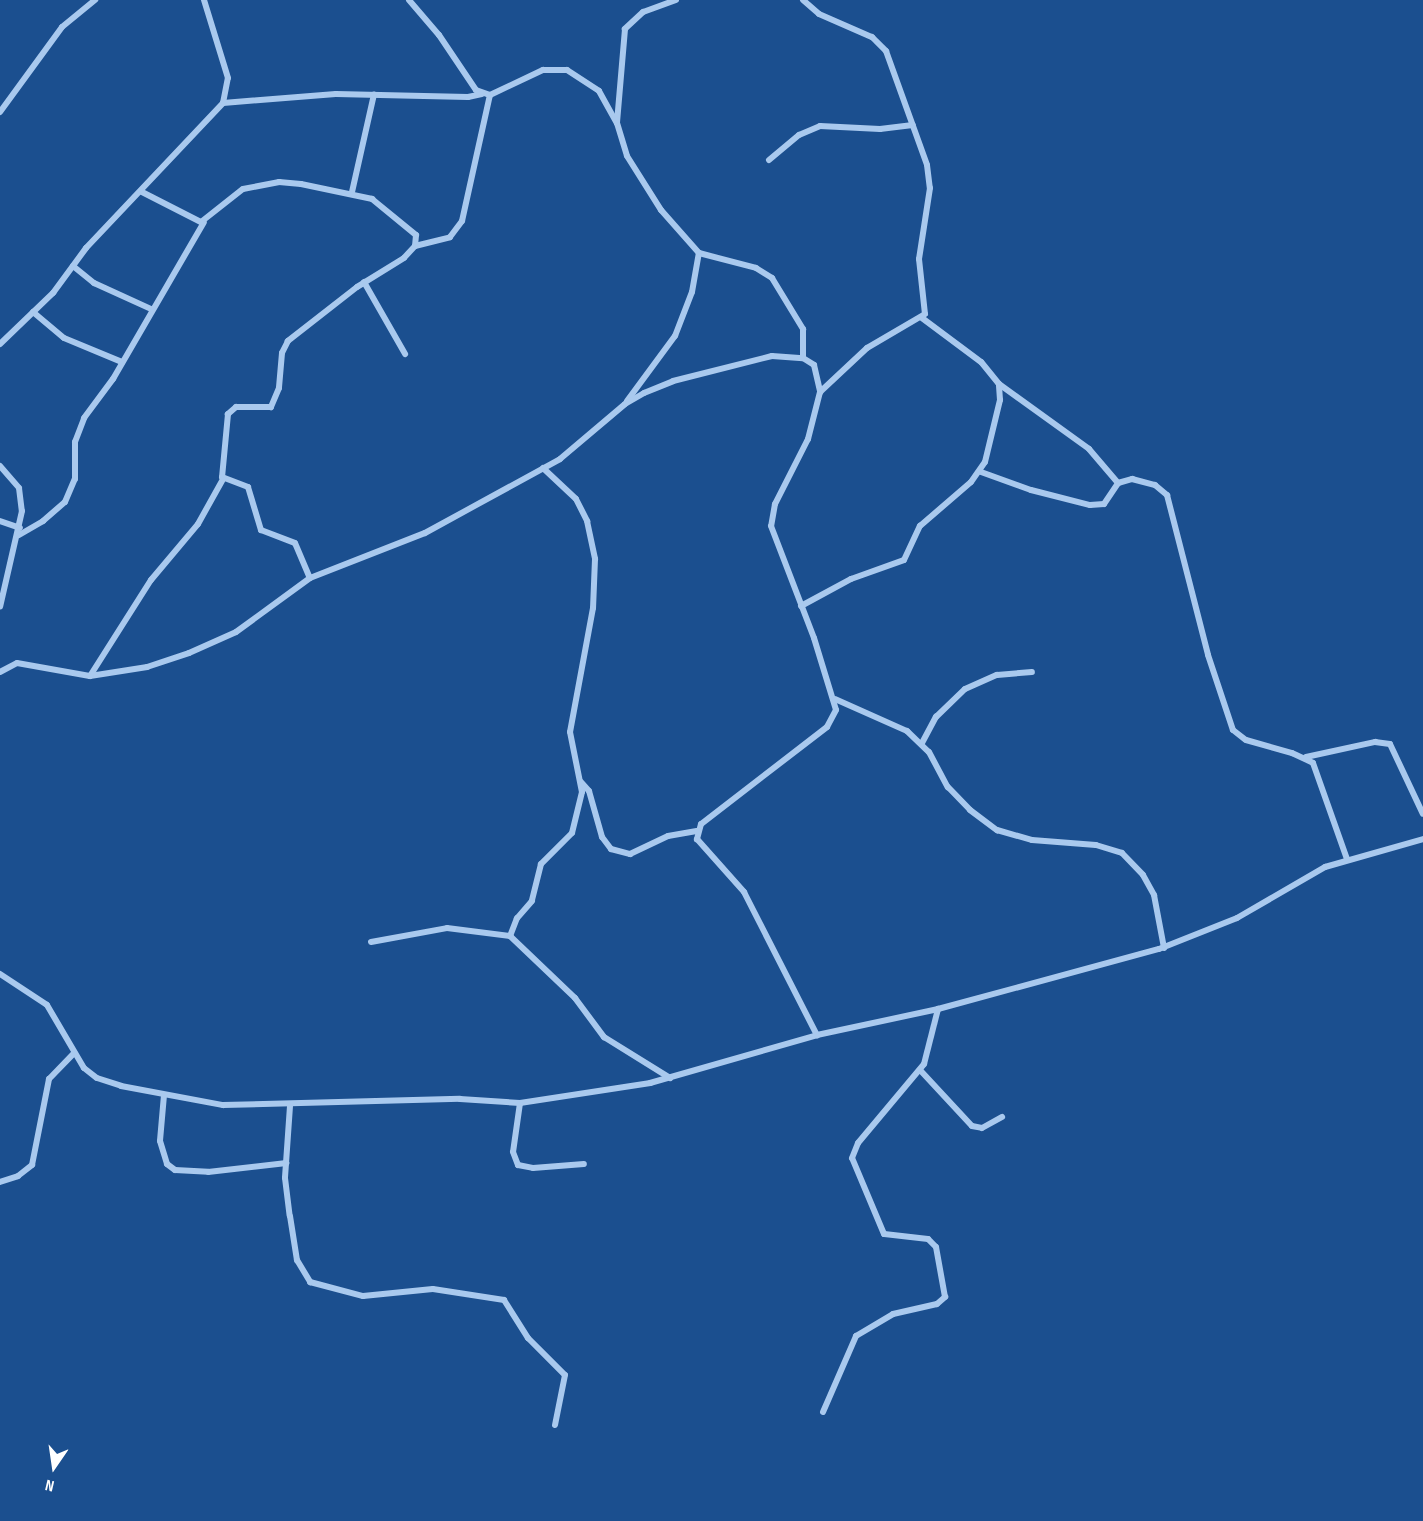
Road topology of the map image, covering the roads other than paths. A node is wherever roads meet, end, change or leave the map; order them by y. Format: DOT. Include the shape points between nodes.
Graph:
graph roads {
  1 [pos="95,0"];
  2 [pos="204,0"];
  3 [pos="409,0"];
  4 [pos="676,0"];
  5 [pos="803,0"];
  6 [pos="374,94"];
  7 [pos="486,94"];
  8 [pos="223,103"];
  9 [pos="0,111"];
  10 [pos="617,123"];
  11 [pos="913,125"];
  12 [pos="769,160"];
  13 [pos="142,192"];
  14 [pos="352,192"];
  15 [pos="204,222"];
  16 [pos="416,246"];
  17 [pos="699,253"];
  18 [pos="73,266"];
  19 [pos="364,282"];
  20 [pos="150,309"];
  21 [pos="33,312"];
  22 [pos="922,318"];
  23 [pos="0,344"];
  24 [pos="405,354"];
  25 [pos="803,358"];
  26 [pos="122,362"];
  27 [pos="999,384"];
  28 [pos="820,392"];
  29 [pos="625,404"];
  30 [pos="0,466"];
  31 [pos="543,468"];
  32 [pos="981,472"];
  33 [pos="223,479"];
  34 [pos="1118,483"];
  35 [pos="0,522"];
  36 [pos="20,531"];
  37 [pos="310,578"];
  38 [pos="0,598"];
  39 [pos="801,606"];
  40 [pos="0,607"];
  41 [pos="0,672"];
  42 [pos="1032,672"];
  43 [pos="90,676"];
  44 [pos="835,699"];
  45 [pos="922,743"];
  46 [pos="1306,757"];
  47 [pos="581,782"];
  48 [pos="1423,814"];
  49 [pos="697,831"];
  50 [pos="1423,839"];
  51 [pos="1347,859"];
  52 [pos="510,936"];
  53 [pos="371,942"];
  54 [pos="1164,948"];
  55 [pos="0,974"];
  56 [pos="938,1009"];
  57 [pos="818,1035"];
  58 [pos="73,1054"];
  59 [pos="920,1070"];
  60 [pos="670,1078"];
  61 [pos="164,1095"];
  62 [pos="520,1102"];
  63 [pos="290,1106"];
  64 [pos="1002,1117"];
  65 [pos="286,1163"];
  66 [pos="584,1164"];
  67 [pos="0,1182"];
  68 [pos="823,1412"];
  69 [pos="555,1425"];
  1 -- 9 [label="street" via="62,27"];
  2 -- 8 [label="street" via="228,78"];
  3 -- 7 [label="street" via="439,34 468,81"];
  4 -- 10 [label="street" via="643,12 625,29"];
  5 -- 11 [label="street" via="819,14 880,44"];
  6 -- 7 [label="street"];
  6 -- 8 [label="street" via="274,96"];
  6 -- 14 [label="street"];
  7 -- 10 [label="street" via="543,70 567,70 599,91"];
  7 -- 16 [label="street" via="462,221 450,237"];
  8 -- 13 [label="street" via="194,130"];
  10 -- 17 [label="street" via="627,156 646,190"];
  11 -- 12 [label="street" via="880,129 820,126 799,135"];
  11 -- 22 [label="street" via="930,188 919,260 927,303"];
  13 -- 15 [label="street" via="195,221"];
  13 -- 18 [label="street"];
  14 -- 15 [label="street" via="301,184 263,184 234,194"];
  14 -- 16 [label="street" via="381,205 413,231"];
  15 -- 20 [label="street"];
  16 -- 19 [label="street" via="404,258"];
  17 -- 25 [label="street" via="756,268 772,278 803,329"];
  17 -- 29 [label="street" via="692,292 675,336"];
  18 -- 20 [label="street" via="113,294"];
  18 -- 21 [label="street"];
  19 -- 24 [label="street"];
  19 -- 33 [label="street" via="288,341 282,353 274,404 231,410 226,421"];
  20 -- 26 [label="street"];
  21 -- 23 [label="street"];
  21 -- 26 [label="street" via="64,339"];
  22 -- 27 [label="street" via="981,362"];
  22 -- 28 [label="street" via="867,348"];
  25 -- 28 [label="street" via="814,365"];
  25 -- 29 [label="street" via="788,355 673,381"];
  26 -- 36 [label="street" via="78,432 75,479 64,502 43,521"];
  27 -- 32 [label="street" via="993,434"];
  27 -- 34 [label="street" via="1089,449"];
  28 -- 39 [label="street" via="808,439 771,516 774,539"];
  29 -- 31 [label="street" via="575,449"];
  30 -- 36 [label="street" via="19,488"];
  31 -- 37 [label="street" via="425,533"];
  31 -- 47 [label="street" via="576,500 587,521 595,559 593,608 570,732"];
  32 -- 34 [label="street" via="1031,490 1099,506"];
  32 -- 39 [label="street" via="920,525 900,563 851,579"];
  33 -- 37 [label="street" via="248,487 261,530 295,543"];
  33 -- 43 [label="street" via="198,524 151,580"];
  34 -- 46 [label="street" via="1132,479 1147,482 1161,489 1170,502 1208,655 1233,730 1246,740"];
  35 -- 36 [label="street"];
  36 -- 38 [label="street"];
  37 -- 43 [label="street" via="236,632 189,653 147,667"];
  38 -- 40 [label="street"];
  39 -- 44 [label="street"];
  41 -- 43 [label="street" via="17,663"];
  42 -- 45 [label="street" via="997,675 965,689 936,717"];
  44 -- 45 [label="street" via="881,718"];
  44 -- 49 [label="street" via="833,718 827,726"];
  45 -- 54 [label="street" via="948,787 970,810 998,830 1032,840 1112,848 1132,861 1154,895"];
  46 -- 48 [label="street" via="1375,742 1390,744"];
  46 -- 51 [label="street" via="1319,772"];
  47 -- 49 [label="street" via="588,791 602,837 611,849 630,854 668,836"];
  47 -- 52 [label="street" via="581,803 572,833 540,864 532,901 517,918"];
  49 -- 57 [label="street" via="699,845 744,892"];
  50 -- 51 [label="street"];
  51 -- 54 [label="street" via="1294,883 1236,918"];
  52 -- 53 [label="street" via="447,928"];
  52 -- 60 [label="street" via="575,998 604,1038"];
  54 -- 56 [label="street"];
  55 -- 58 [label="street" via="47,1005"];
  56 -- 57 [label="street"];
  56 -- 59 [label="street" via="929,1051"];
  57 -- 60 [label="street"];
  58 -- 61 [label="street" via="97,1078"];
  58 -- 67 [label="street" via="50,1079 32,1165 18,1176"];
  59 -- 64 [label="street" via="972,1126 982,1128"];
  59 -- 68 [label="street" via="858,1143 852,1158 884,1234 928,1239 936,1247 945,1297 937,1304 893,1314 856,1336"];
  60 -- 62 [label="street" via="587,1095"];
  61 -- 63 [label="street" via="223,1105"];
  61 -- 65 [label="street" via="160,1141 167,1164 175,1170 208,1172"];
  62 -- 63 [label="street" via="460,1099"];
  62 -- 66 [label="street" via="513,1145 518,1165 533,1168"];
  63 -- 65 [label="street"];
  65 -- 69 [label="street" via="297,1260 310,1282 363,1296 433,1289 504,1300 528,1338 565,1375"];
}
